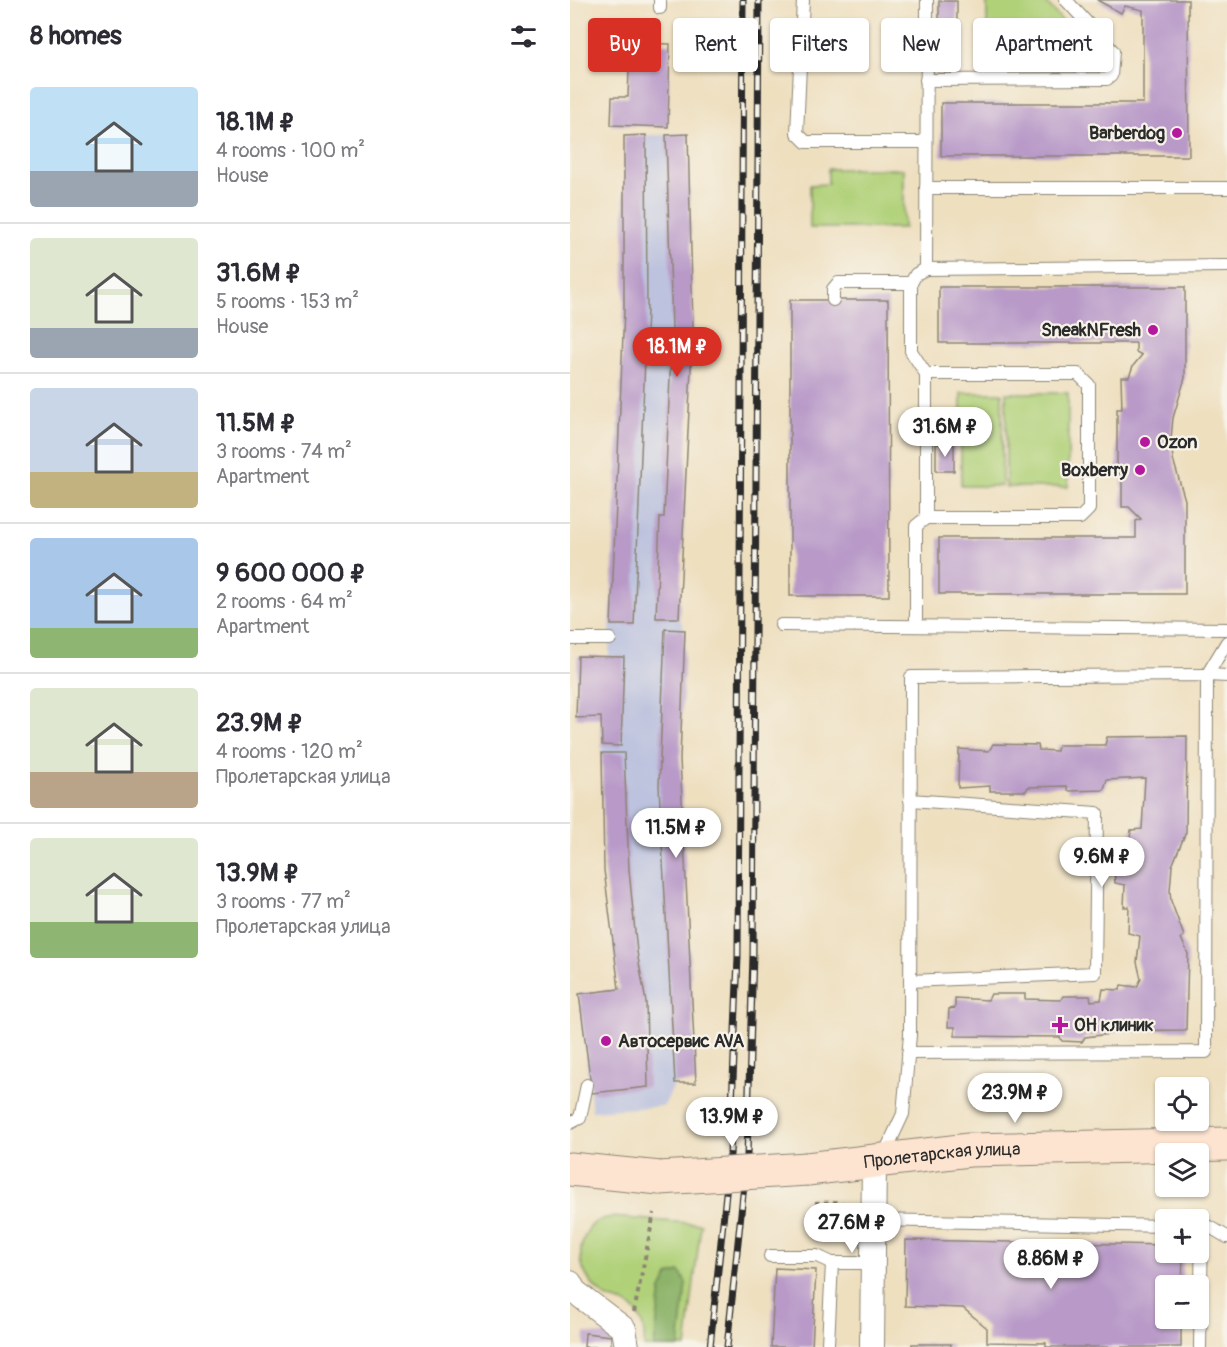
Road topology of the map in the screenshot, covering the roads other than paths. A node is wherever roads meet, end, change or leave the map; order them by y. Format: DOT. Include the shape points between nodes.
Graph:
graph roads {
  1 [pos="802,0"];
  2 [pos="927,0"];
  3 [pos="1066,0"];
  4 [pos="926,80"];
  5 [pos="926,142"];
  6 [pos="926,188"];
  7 [pos="1227,188"];
  8 [pos="1227,266"];
  9 [pos="926,269"];
  10 [pos="911,284"];
  11 [pos="832,300"];
  12 [pos="926,374"];
  13 [pos="926,518"];
  14 [pos="781,625"];
  15 [pos="916,626"];
  16 [pos="1227,628"];
  17 [pos="570,639"];
  18 [pos="610,639"];
  19 [pos="1227,642"];
  20 [pos="1207,675"];
  21 [pos="1227,676"];
  22 [pos="910,800"];
  23 [pos="910,981"];
  24 [pos="908,1053"];
  25 [pos="587,1085"];
  26 [pos="570,1123"];
  27 [pos="1227,1144"];
  28 [pos="878,1161"];
  29 [pos="570,1169"];
  30 [pos="873,1220"];
  31 [pos="1155,1226"];
  32 [pos="1209,1227"];
  33 [pos="1227,1237"];
  34 [pos="770,1256"];
  35 [pos="832,1263"];
  36 [pos="873,1263"];
  37 [pos="1200,1263"];
  38 [pos="570,1283"];
  39 [pos="626,1338"];
  40 [pos="828,1344"];
  41 [pos="872,1347"];
  42 [pos="1200,1347"];
  1 -- 5 [label="lane" via="797,133 800,139"];
  2 -- 4 [label="lane"];
  3 -- 4 [label="lane" via="1113,51 1111,76 1107,79"];
  4 -- 5 [label="lane"];
  5 -- 6 [label="lane"];
  6 -- 7 [label="lane"];
  6 -- 9 [label="lane"];
  8 -- 9 [label="lane"];
  9 -- 10 [label="lane" via="916,274"];
  10 -- 11 [label="lane" via="838,283"];
  10 -- 12 [label="lane" via="911,351"];
  12 -- 13 [label="lane"];
  12 -- 13 [label="lane" via="1078,374 1089,385 1086,515"];
  13 -- 15 [label="lane" via="916,526"];
  14 -- 15 [label="lane"];
  15 -- 16 [label="lane"];
  17 -- 18 [label="lane"];
  19 -- 20 [label="lane"];
  20 -- 21 [label="lane"];
  20 -- 22 [label="lane" via="911,677"];
  20 -- 24 [label="lane" via="1206,1052"];
  22 -- 23 [label="lane"];
  22 -- 23 [label="lane" via="1097,813 1095,973"];
  23 -- 24 [label="lane"];
  24 -- 28 [label="lane" via="903,1114"];
  25 -- 26 [label="lane" via="580,1118"];
  27 -- 28 [label="street, Пролетарская улица" via="969,1150"];
  28 -- 29 [label="street, Пролетарская улица, bridge" via="660,1178"];
  28 -- 30 [label="street"];
  30 -- 31 [label="lane"];
  30 -- 36 [label="street"];
  32 -- 33 [label="lane"];
  34 -- 35 [label="lane" via="818,1256"];
  35 -- 36 [label="lane"];
  35 -- 40 [label="lane"];
  36 -- 41 [label="street"];
  37 -- 42 [label="lane"];
  38 -- 39 [label="street"];
}
